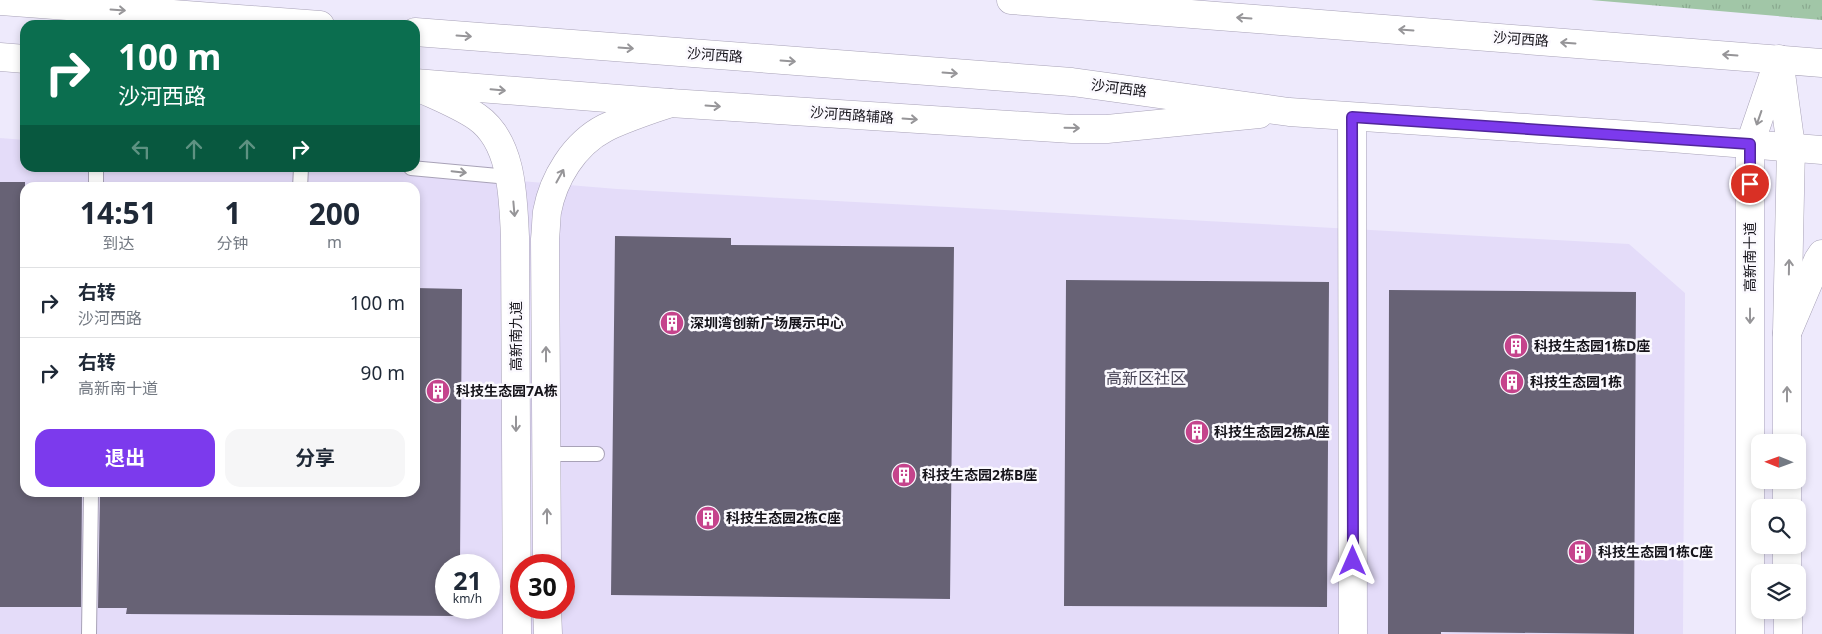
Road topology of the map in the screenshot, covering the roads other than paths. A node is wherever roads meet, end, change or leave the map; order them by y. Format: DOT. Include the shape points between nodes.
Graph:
graph roads {
  1 [pos="1011,0"];
  2 [pos="0,1"];
  3 [pos="253,20"];
  4 [pos="420,32"];
  5 [pos="0,57"];
  6 [pos="20,58"];
  7 [pos="1779,59"];
  8 [pos="1822,63"];
  9 [pos="420,85"];
  10 [pos="420,88"];
  11 [pos="670,103"];
  12 [pos="1289,112"];
  13 [pos="1352,117"];
  14 [pos="1750,144"];
  15 [pos="1791,148"];
  16 [pos="1822,150"];
  17 [pos="420,169"];
  18 [pos="509,177"];
  19 [pos="1822,254"];
  20 [pos="1787,333"];
  21 [pos="1787,434"];
  22 [pos="546,454"];
  23 [pos="597,454"];
  24 [pos="91,497"];
  25 [pos="547,554"];
  26 [pos="547,619"];
  27 [pos="1788,619"];
  28 [pos="89,634"];
  29 [pos="517,634"];
  30 [pos="548,634"];
  31 [pos="1353,634"];
  32 [pos="1750,634"];
  33 [pos="1788,634"];
  7 -- 1 [label="main road, 沙河西路, one-way"];
  2 -- 3 [label="main road, one-way"];
  4 -- 12 [label="main road, 沙河西路, one-way" via="1072,82"];
  5 -- 6 [label="main road"];
  7 -- 8 [label="main road, 沙河西路"];
  7 -- 14 [label="main road, 高新南十道, one-way"];
  7 -- 15 [label="main road"];
  9 -- 11 [label="main road, 沙河西路辅路, one-way"];
  10 -- 18 [label="main road, 高新南九道" via="457,106 493,132 507,162"];
  11 -- 12 [label="main road, 沙河西路辅路, one-way" via="1107,129"];
  22 -- 11 [label="main road, one-way" via="545,239 547,212 555,186 573,154 586,140 622,120"];
  12 -- 13 [label="main road, 沙河西路"];
  13 -- 14 [label="main road, 沙河西路"];
  13 -- 31 [label="main road"];
  14 -- 15 [label="main road, 沙河西路"];
  14 -- 32 [label="main road, 高新南十道, one-way"];
  15 -- 16 [label="main road, 沙河西路"];
  20 -- 15 [label="main road, one-way"];
  17 -- 18 [label="lane, one-way"];
  18 -- 29 [label="main road, 高新南九道, one-way" via="515,237"];
  19 -- 20 [label="main road"];
  21 -- 20 [label="main road, one-way"];
  22 -- 23 [label="lane"];
  25 -- 22 [label="main road, one-way"];
  24 -- 28 [label="lane"];
  26 -- 30 [label="main road"];
  27 -- 33 [label="main road"];
}
